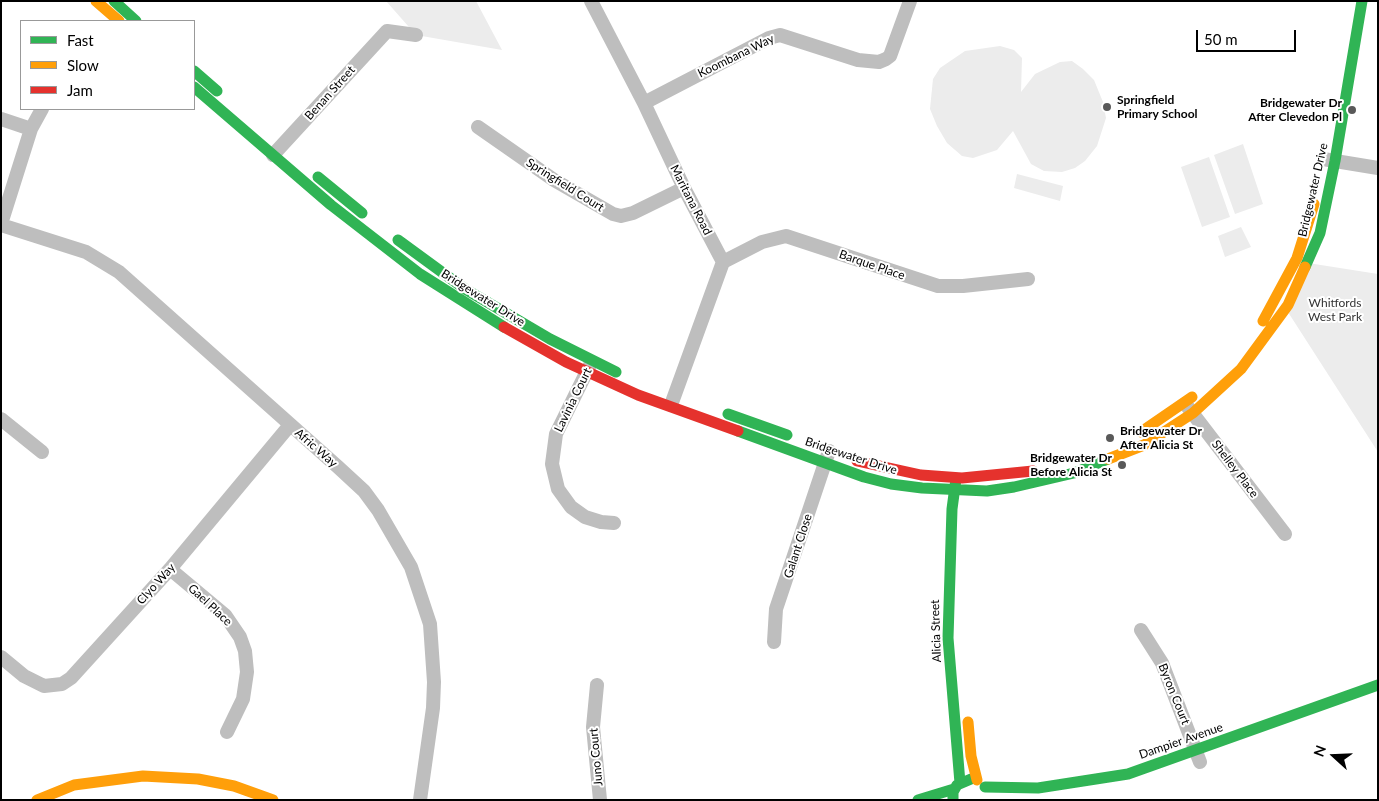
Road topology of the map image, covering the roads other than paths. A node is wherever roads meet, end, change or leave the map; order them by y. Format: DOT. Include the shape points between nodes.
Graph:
graph roads {
  1 [pos="96,1"];
  2 [pos="114,1"];
  3 [pos="592,1"];
  4 [pos="910,1"];
  5 [pos="1362,1"];
  6 [pos="119,18"];
  7 [pos="416,35"];
  8 [pos="195,72"];
  9 [pos="195,88"];
  10 [pos="644,103"];
  11 [pos="41,110"];
  12 [pos="1,120"];
  13 [pos="478,127"];
  14 [pos="31,129"];
  15 [pos="277,152"];
  16 [pos="1328,156"];
  17 [pos="1378,168"];
  18 [pos="684,188"];
  19 [pos="372,220"];
  20 [pos="1,225"];
  21 [pos="387,232"];
  22 [pos="723,262"];
  23 [pos="1028,279"];
  24 [pos="590,366"];
  25 [pos="629,378"];
  26 [pos="674,398"];
  27 [pos="1189,408"];
  28 [pos="720,411"];
  29 [pos="1,419"];
  30 [pos="290,425"];
  31 [pos="802,441"];
  32 [pos="42,452"];
  33 [pos="831,454"];
  34 [pos="1080,457"];
  35 [pos="1056,465"];
  36 [pos="959,478"];
  37 [pos="953,490"];
  38 [pos="965,491"];
  39 [pos="614,523"];
  40 [pos="1286,534"];
  41 [pos="170,569"];
  42 [pos="960,627"];
  43 [pos="1141,630"];
  44 [pos="774,642"];
  45 [pos="1,657"];
  46 [pos="597,685"];
  47 [pos="1378,685"];
  48 [pos="1378,696"];
  49 [pos="967,710"];
  50 [pos="227,732"];
  51 [pos="1272,735"];
  52 [pos="1198,760"];
  53 [pos="1141,782"];
  54 [pos="981,784"];
  55 [pos="1118,788"];
  56 [pos="956,790"];
  57 [pos="213,794"];
  58 [pos="83,796"];
  59 [pos="1050,798"];
  60 [pos="1014,799"];
  61 [pos="38,800"];
  62 [pos="273,800"];
  63 [pos="420,800"];
  64 [pos="600,800"];
  65 [pos="918,800"];
  66 [pos="988,800"];
  1 -- 6 [label="street"];
  2 -- 6 [label="street"];
  3 -- 10 [label="street, Maritana Road"];
  4 -- 10 [label="street, Koombana Way" via="886,60 858,60 780,35"];
  5 -- 16 [label="street, Bridgewater Drive"];
  7 -- 15 [label="street, Benan Street" via="387,31"];
  8 -- 15 [label="street, Bridgewater Drive"];
  9 -- 15 [label="street, Bridgewater Drive"];
  10 -- 18 [label="street, Maritana Road"];
  11 -- 14 [label="street"];
  12 -- 14 [label="street"];
  13 -- 18 [label="street, Springfield Court" via="554,180 613,214 633,213"];
  14 -- 20 [label="street"];
  15 -- 19 [label="street, Bridgewater Drive" via="308,170"];
  15 -- 24 [label="street, Bridgewater Drive" via="331,205 428,280 520,337"];
  16 -- 17 [label="street"];
  16 -- 27 [label="street, Bridgewater Drive" via="1297,258 1268,314 1231,362"];
  16 -- 27 [label="street, Bridgewater Drive" via="1320,233 1288,305 1241,369"];
  18 -- 22 [label="street, Maritana Road"];
  20 -- 30 [label="street, Afric Way" via="71,246 113,268"];
  21 -- 24 [label="street, Bridgewater Drive" via="465,289"];
  22 -- 23 [label="street, Barque Place" via="762,242 786,236 938,286"];
  22 -- 26 [label="street"];
  24 -- 25 [label="street, Bridgewater Drive"];
  24 -- 26 [label="street, Bridgewater Drive"];
  24 -- 39 [label="street, Lavinia Court" via="556,434 552,464 558,489 571,507 585,517"];
  26 -- 33 [label="street, Bridgewater Drive"];
  27 -- 34 [label="street, Bridgewater Drive" via="1121,442"];
  27 -- 38 [label="street, Bridgewater Drive" via="1144,444 1074,473 1014,487"];
  27 -- 40 [label="street, Shelley Place"];
  28 -- 31 [label="street, Bridgewater Drive"];
  29 -- 32 [label="street"];
  30 -- 41 [label="street, Clyo Way"];
  30 -- 63 [label="street, Afric Way" via="364,491 392,531 411,568 430,624 434,682 430,738"];
  33 -- 36 [label="street, Bridgewater Drive" via="886,469"];
  33 -- 37 [label="street, Bridgewater Drive" via="891,484"];
  33 -- 44 [label="street, Galant Close" via="776,609"];
  35 -- 36 [label="street, Bridgewater Drive" via="1015,474"];
  36 -- 37 [label="street, Alicia Street"];
  36 -- 38 [label="street, Alicia Street"];
  37 -- 38 [label="street, Bridgewater Drive"];
  37 -- 56 [label="street, Alicia Street" via="948,638"];
  38 -- 42 [label="street, Alicia Street"];
  41 -- 45 [label="street, Clyo Way" via="62,684 44,686 33,683"];
  41 -- 50 [label="street, Gael Place" via="225,615 245,651 247,672 243,699"];
  43 -- 52 [label="street, Byron Court" via="1162,663"];
  46 -- 64 [label="street, Juno Court" via="593,727"];
  47 -- 52 [label="street, Dampier Avenue"];
  48 -- 51 [label="street"];
  49 -- 54 [label="street" via="971,756"];
  52 -- 54 [label="street, Dampier Avenue" via="1038,788"];
  53 -- 55 [label="street"];
  54 -- 56 [label="street, Dampier Avenue" via="967,779"];
  54 -- 66 [label="street"];
  56 -- 65 [label="street"];
  57 -- 58 [label="street" via="183,789 140,788"];
  59 -- 60 [label="street"];
  61 -- 62 [label="street" via="74,785 144,776 198,779 234,786"];
}
